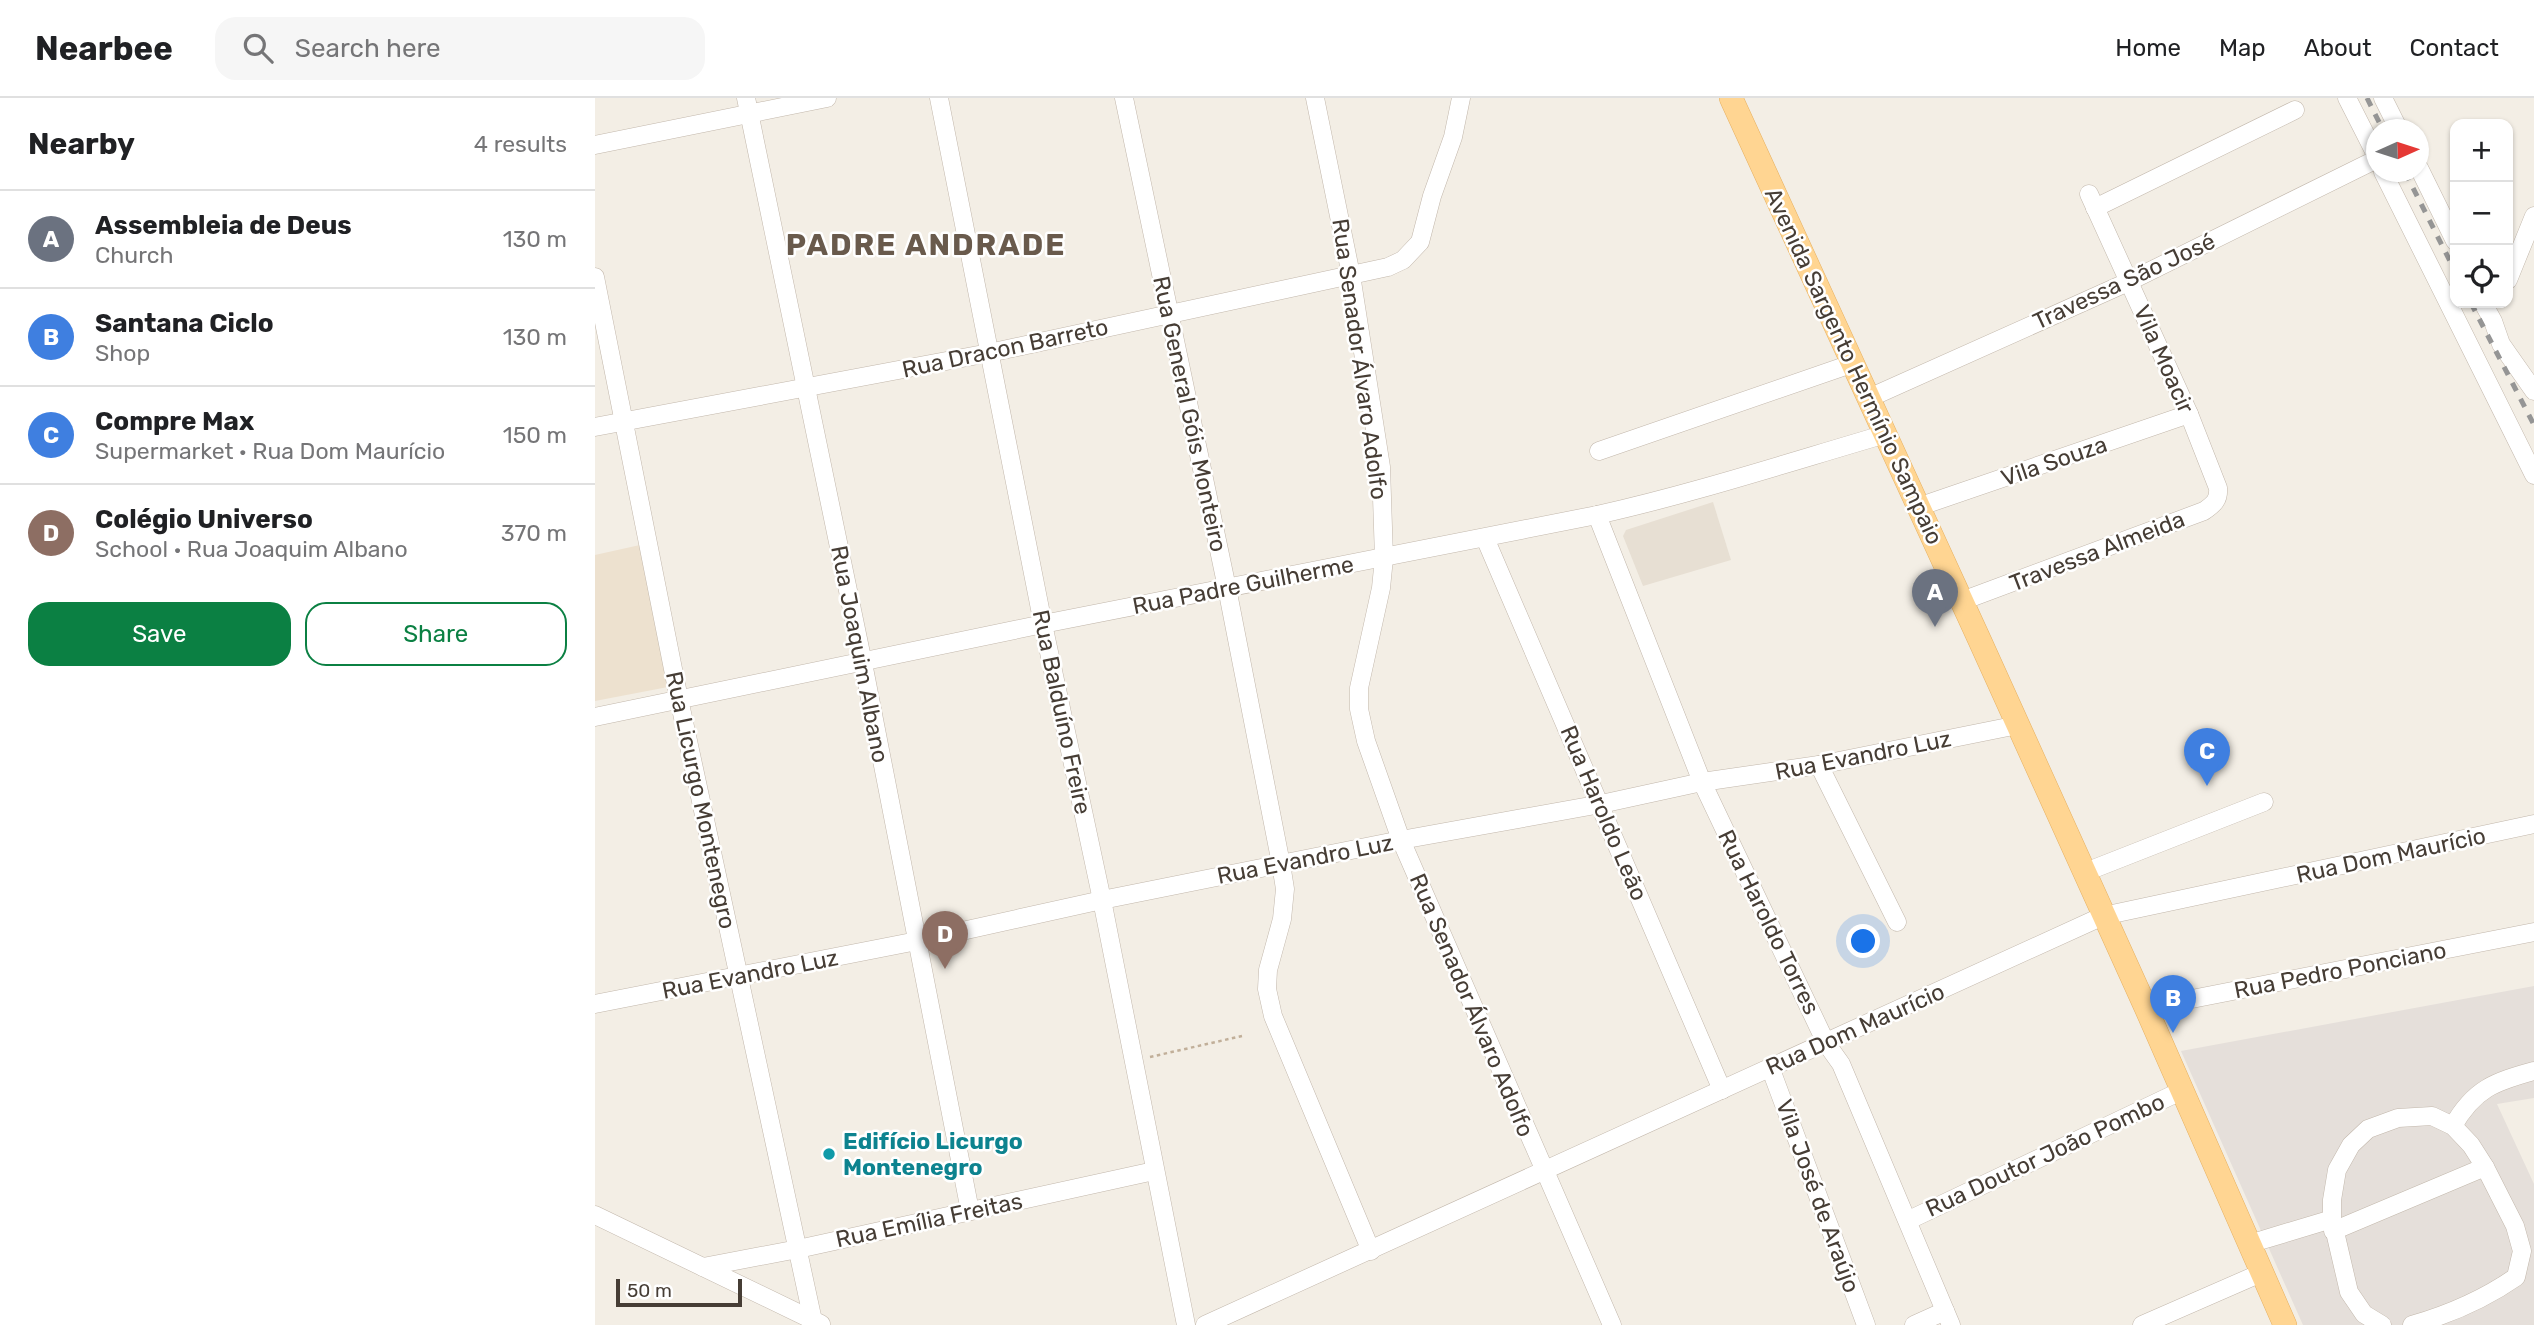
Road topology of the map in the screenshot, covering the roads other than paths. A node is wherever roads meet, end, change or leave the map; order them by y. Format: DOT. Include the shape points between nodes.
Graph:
graph roads {
  1 [pos="827,98"];
  2 [pos="939,98"];
  3 [pos="1123,98"];
  4 [pos="1315,98"];
  5 [pos="1461,98"];
  6 [pos="1731,98"];
  7 [pos="2347,98"];
  8 [pos="2383,98"];
  9 [pos="748,106"];
  10 [pos="2295,110"];
  11 [pos="2394,119"];
  12 [pos="2366,136"];
  13 [pos="595,145"];
  14 [pos="2366,163"];
  15 [pos="2388,182"];
  16 [pos="2426,182"];
  17 [pos="2534,216"];
  18 [pos="2450,231"];
  19 [pos="2513,268"];
  20 [pos="1351,275"];
  21 [pos="595,277"];
  22 [pos="2128,282"];
  23 [pos="2486,308"];
  24 [pos="2498,308"];
  25 [pos="1169,314"];
  26 [pos="2493,321"];
  27 [pos="989,353"];
  28 [pos="1854,363"];
  29 [pos="806,387"];
  30 [pos="2534,391"];
  31 [pos="1869,398"];
  32 [pos="2189,414"];
  33 [pos="623,421"];
  34 [pos="595,427"];
  35 [pos="1886,434"];
  36 [pos="1599,451"];
  37 [pos="2534,475"];
  38 [pos="2218,488"];
  39 [pos="1918,507"];
  40 [pos="1597,515"];
  41 [pos="1485,538"];
  42 [pos="1384,558"];
  43 [pos="1227,588"];
  44 [pos="1962,601"];
  45 [pos="1043,624"];
  46 [pos="863,663"];
  47 [pos="679,699"];
  48 [pos="595,717"];
  49 [pos="2018,725"];
  50 [pos="1819,765"];
  51 [pos="1702,782"];
  52 [pos="2264,802"];
  53 [pos="1601,804"];
  54 [pos="2534,824"];
  55 [pos="1401,839"];
  56 [pos="1281,864"];
  57 [pos="2083,873"];
  58 [pos="1102,900"];
  59 [pos="2103,916"];
  60 [pos="1897,922"];
  61 [pos="2534,932"];
  62 [pos="917,941"];
  63 [pos="739,976"];
  64 [pos="595,1004"];
  65 [pos="2146,1008"];
  66 [pos="1826,1043"];
  67 [pos="1770,1067"];
  68 [pos="2534,1071"];
  69 [pos="1722,1090"];
  70 [pos="2181,1091"];
  71 [pos="2453,1126"];
  72 [pos="2485,1167"];
  73 [pos="1154,1171"];
  74 [pos="1544,1172"];
  75 [pos="596,1210"];
  76 [pos="970,1211"];
  77 [pos="1909,1220"];
  78 [pos="2333,1225"];
  79 [pos="2249,1244"];
  80 [pos="798,1249"];
  81 [pos="1371,1251"];
  82 [pos="703,1267"];
  83 [pos="2261,1273"];
  84 [pos="1948,1318"];
  85 [pos="819,1323"];
  86 [pos="1186,1325"];
  87 [pos="1205,1325"];
  88 [pos="1612,1325"];
  89 [pos="1866,1325"];
  90 [pos="1914,1325"];
  91 [pos="2143,1325"];
  92 [pos="2285,1325"];
  93 [pos="2382,1325"];
  94 [pos="2412,1325"];
  1 -- 9 [label="street"];
  2 -- 27 [label="street, Rua Balduíno Freire"];
  3 -- 25 [label="street, Rua General Góis Monteiro"];
  4 -- 20 [label="street, Rua Senador Álvaro Adolfo"];
  5 -- 20 [label="street, Rua Dracon Barreto" via="1420,242 1411,254 1388,267"];
  6 -- 28 [label="main road, Avenida Sargento Hermínio Sampaio"];
  7 -- 12 [label="street"];
  8 -- 11 [label="street"];
  9 -- 13 [label="street"];
  9 -- 29 [label="street, Rua Joaquim Albano"];
  10 -- 22 [label="street, Vila Moacir" via="2092,201"];
  14 -- 22 [label="street, Travessa São José"];
  15 -- 37 [label="street"];
  16 -- 18 [label="street"];
  17 -- 19 [label="street"];
  20 -- 25 [label="street, Rua Dracon Barreto"];
  20 -- 42 [label="street, Rua Senador Álvaro Adolfo" via="1381,467"];
  21 -- 33 [label="street, Rua Licurgo Montenegro"];
  22 -- 31 [label="street, Travessa São José"];
  22 -- 32 [label="street, Vila Moacir"];
  23 -- 26 [label="street"];
  24 -- 26 [label="street"];
  25 -- 27 [label="street, Rua Dracon Barreto"];
  25 -- 43 [label="street, Rua General Góis Monteiro"];
  26 -- 30 [label="street" via="2501,344"];
  27 -- 29 [label="street, Rua Dracon Barreto"];
  27 -- 45 [label="street, Rua Balduíno Freire"];
  28 -- 31 [label="main road, Avenida Sargento Hermínio Sampaio"];
  28 -- 36 [label="street"];
  29 -- 33 [label="street, Rua Dracon Barreto"];
  29 -- 46 [label="street, Rua Joaquim Albano"];
  31 -- 35 [label="main road, Avenida Sargento Hermínio Sampaio"];
  32 -- 38 [label="street, Vila Moacir"];
  32 -- 39 [label="street, Vila Souza"];
  33 -- 34 [label="street, Rua Dracon Barreto"];
  33 -- 47 [label="street, Rua Licurgo Montenegro"];
  35 -- 39 [label="main road, Avenida Sargento Hermínio Sampaio"];
  35 -- 40 [label="street, Rua Padre Guilherme" via="1738,480"];
  38 -- 44 [label="street, Travessa Almeida" via="2219,497 2204,511"];
  39 -- 44 [label="main road, Avenida Sargento Hermínio Sampaio"];
  40 -- 41 [label="street, Rua Padre Guilherme"];
  40 -- 51 [label="street, Rua Haroldo Torres"];
  41 -- 42 [label="street, Rua Padre Guilherme"];
  41 -- 53 [label="street, Rua Haroldo Leão"];
  42 -- 43 [label="street, Rua Padre Guilherme"];
  42 -- 55 [label="street, Rua Senador Álvaro Adolfo" via="1359,709"];
  43 -- 45 [label="street, Rua Padre Guilherme"];
  43 -- 56 [label="street, Rua General Góis Monteiro"];
  44 -- 49 [label="main road, Avenida Sargento Hermínio Sampaio"];
  45 -- 46 [label="street, Rua Padre Guilherme"];
  45 -- 58 [label="street, Rua Balduíno Freire"];
  46 -- 47 [label="street, Rua Padre Guilherme"];
  46 -- 62 [label="street, Rua Joaquim Albano"];
  47 -- 48 [label="street, Rua Padre Guilherme"];
  47 -- 63 [label="street, Rua Licurgo Montenegro"];
  49 -- 50 [label="street, Rua Evandro Luz"];
  49 -- 57 [label="main road, Avenida Sargento Hermínio Sampaio"];
  50 -- 51 [label="street, Rua Evandro Luz"];
  50 -- 60 [label="street"];
  51 -- 53 [label="street, Rua Evandro Luz"];
  51 -- 66 [label="street, Rua Haroldo Torres"];
  52 -- 57 [label="street"];
  53 -- 55 [label="street, Rua Evandro Luz"];
  53 -- 69 [label="street, Rua Haroldo Leão"];
  54 -- 59 [label="street, Rua Dom Maurício"];
  55 -- 56 [label="street, Rua Evandro Luz"];
  55 -- 74 [label="street, Rua Senador Álvaro Adolfo"];
  56 -- 58 [label="street, Rua Evandro Luz"];
  56 -- 81 [label="street, Rua General Góis Monteiro" via="1285,889 1282,919 1267,989 1273,1016"];
  57 -- 59 [label="main road, Avenida Sargento Hermínio Sampaio"];
  58 -- 62 [label="street, Rua Evandro Luz"];
  58 -- 73 [label="street, Rua Balduíno Freire"];
  59 -- 65 [label="main road, Avenida Sargento Hermínio Sampaio"];
  59 -- 66 [label="street, Rua Dom Maurício"];
  61 -- 65 [label="street, Rua Pedro Ponciano"];
  62 -- 63 [label="street, Rua Evandro Luz"];
  62 -- 76 [label="street, Rua Joaquim Albano"];
  63 -- 64 [label="street, Rua Evandro Luz"];
  63 -- 80 [label="street, Rua Licurgo Montenegro"];
  65 -- 70 [label="main road, Avenida Sargento Hermínio Sampaio"];
  66 -- 67 [label="street, Rua Dom Maurício"];
  66 -- 77 [label="street, Rua Haroldo Torres" via="1841,1064"];
  67 -- 69 [label="street, Rua Dom Maurício"];
  67 -- 89 [label="street, Vila José de Araújo"];
  68 -- 71 [label="street" via="2477,1093"];
  69 -- 74 [label="street, Rua Dom Maurício"];
  70 -- 77 [label="street, Rua Doutor João Pombo"];
  70 -- 79 [label="main road, Avenida Sargento Hermínio Sampaio"];
  71 -- 72 [label="street"];
  71 -- 78 [label="street" via="2432,1116 2398,1118 2368,1129 2351,1145 2337,1170"];
  72 -- 78 [label="street"];
  72 -- 94 [label="street" via="2515,1226 2522,1251 2516,1277 2452,1313"];
  73 -- 76 [label="street, Rua Emília Freitas"];
  73 -- 86 [label="street, Rua Balduíno Freire"];
  74 -- 81 [label="street, Rua Dom Maurício"];
  74 -- 88 [label="street, Rua Senador Álvaro Adolfo"];
  75 -- 82 [label="street"];
  76 -- 80 [label="street, Rua Emília Freitas"];
  77 -- 84 [label="street, Rua Haroldo Torres"];
  78 -- 79 [label="street"];
  78 -- 93 [label="street" via="2349,1292 2364,1314"];
  79 -- 83 [label="main road, Avenida Sargento Hermínio Sampaio"];
  80 -- 82 [label="street, Rua Emília Freitas"];
  80 -- 85 [label="street, Rua Licurgo Montenegro"];
  81 -- 87 [label="street, Rua Dom Maurício"];
  82 -- 85 [label="street"];
  83 -- 91 [label="street"];
  83 -- 92 [label="main road, Avenida Sargento Hermínio Sampaio"];
  84 -- 90 [label="street"];
}
